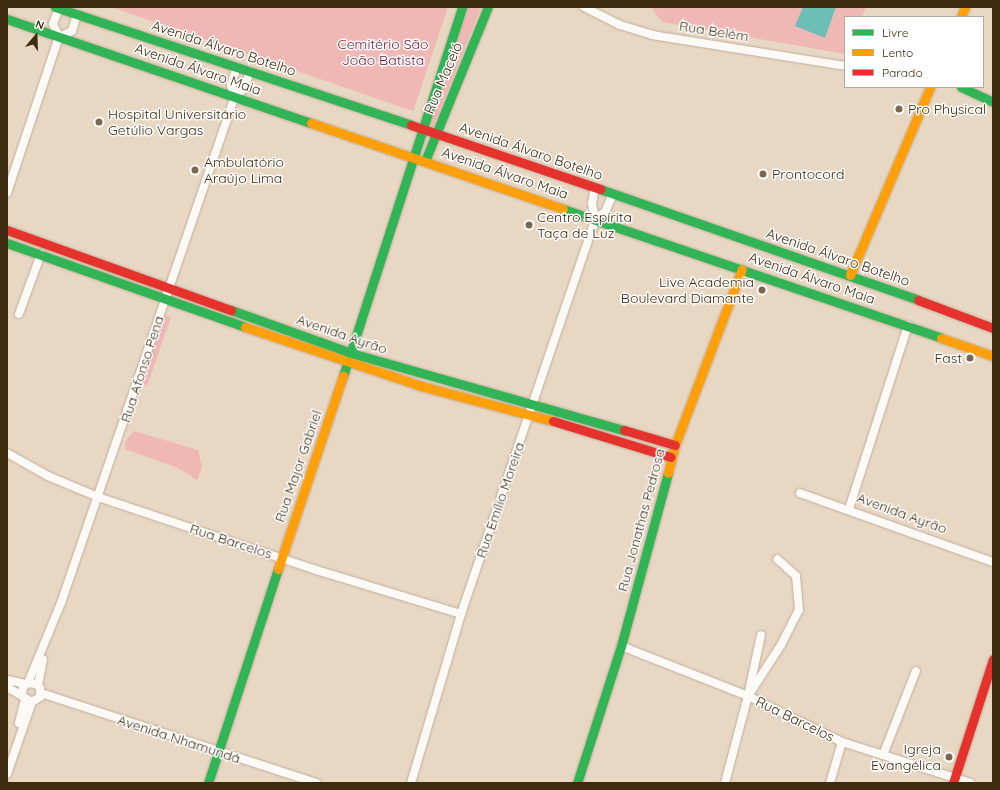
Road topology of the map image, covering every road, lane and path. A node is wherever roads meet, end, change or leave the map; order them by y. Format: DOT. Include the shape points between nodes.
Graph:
graph roads {
  1 [pos="462,7"];
  2 [pos="488,7"];
  3 [pos="584,7"];
  4 [pos="57,8"];
  5 [pos="77,15"];
  6 [pos="7,19"];
  7 [pos="59,37"];
  8 [pos="237,66"];
  9 [pos="844,66"];
  10 [pos="250,71"];
  11 [pos="930,88"];
  12 [pos="963,88"];
  13 [pos="235,96"];
  14 [pos="993,102"];
  15 [pos="422,129"];
  16 [pos="435,134"];
  17 [pos="414,157"];
  18 [pos="425,161"];
  19 [pos="595,188"];
  20 [pos="7,193"];
  21 [pos="613,194"];
  22 [pos="595,219"];
  23 [pos="7,230"];
  24 [pos="7,243"];
  25 [pos="41,254"];
  26 [pos="742,269"];
  27 [pos="850,275"];
  28 [pos="169,287"];
  29 [pos="166,297"];
  30 [pos="19,314"];
  31 [pos="908,325"];
  32 [pos="993,328"];
  33 [pos="351,353"];
  34 [pos="993,356"];
  35 [pos="347,363"];
  36 [pos="424,376"];
  37 [pos="421,386"];
  38 [pos="533,404"];
  39 [pos="530,414"];
  40 [pos="675,445"];
  41 [pos="7,453"];
  42 [pos="671,457"];
  43 [pos="800,493"];
  44 [pos="98,497"];
  45 [pos="849,509"];
  46 [pos="281,558"];
  47 [pos="777,559"];
  48 [pos="993,562"];
  49 [pos="461,614"];
  50 [pos="761,635"];
  51 [pos="48,641"];
  52 [pos="621,646"];
  53 [pos="993,659"];
  54 [pos="916,671"];
  55 [pos="7,680"];
  56 [pos="27,684"];
  57 [pos="7,687"];
  58 [pos="40,689"];
  59 [pos="748,696"];
  60 [pos="26,699"];
  61 [pos="16,741"];
  62 [pos="842,742"];
  63 [pos="218,752"];
  64 [pos="882,755"];
  65 [pos="7,759"];
  66 [pos="7,774"];
  67 [pos="954,780"];
  68 [pos="208,783"];
  69 [pos="317,783"];
  70 [pos="411,783"];
  71 [pos="578,783"];
  72 [pos="725,783"];
  73 [pos="830,783"];
  74 [pos="971,783"];
  1 -- 15 [label="main road, Rua Maceió"];
  2 -- 16 [label="main road, Rua Maceió"];
  3 -- 9 [label="street, Rua Belém" via="620,25 652,35"];
  4 -- 5 [label="main road, Avenida Álvaro Botelho"];
  4 -- 7 [label="street" via="54,24"];
  5 -- 7 [label="street" via="72,31"];
  5 -- 8 [label="main road, Avenida Álvaro Botelho"];
  6 -- 7 [label="main road, Avenida Álvaro Maia"];
  7 -- 13 [label="main road, Avenida Álvaro Maia"];
  7 -- 20 [label="street"];
  8 -- 10 [label="main road, Avenida Álvaro Botelho"];
  8 -- 13 [label="street, Rua Afonso Pena" via="231,85"];
  10 -- 13 [label="street, Rua Afonso Pena" via="244,89"];
  10 -- 15 [label="main road, Avenida Álvaro Botelho"];
  11 -- 27 [label="main road"];
  12 -- 14 [label="main road"];
  13 -- 17 [label="main road, Avenida Álvaro Maia"];
  13 -- 28 [label="street, Rua Afonso Pena"];
  15 -- 16 [label="main road, Avenida Álvaro Botelho"];
  15 -- 17 [label="main road, Rua Maceió"];
  16 -- 18 [label="main road, Rua Maceió"];
  16 -- 19 [label="main road, Avenida Álvaro Botelho"];
  17 -- 18 [label="main road, Avenida Álvaro Maia"];
  17 -- 33 [label="main road, Rua Major Gabriel"];
  18 -- 22 [label="main road, Avenida Álvaro Maia"];
  19 -- 21 [label="main road, Avenida Álvaro Botelho"];
  19 -- 22 [label="street, Rua Emílio Moreira" via="592,203"];
  21 -- 22 [label="street, Rua Emílio Moreira" via="605,212"];
  21 -- 27 [label="main road, Avenida Álvaro Botelho"];
  22 -- 26 [label="main road, Avenida Álvaro Maia"];
  22 -- 38 [label="street, Rua Emílio Moreira"];
  23 -- 28 [label="main road, Avenida Ayrão"];
  24 -- 25 [label="main road, Avenida Ayrão"];
  25 -- 29 [label="main road, Avenida Ayrão"];
  25 -- 30 [label="street"];
  26 -- 31 [label="main road, Avenida Álvaro Maia"];
  26 -- 40 [label="main road, Rua Jonathas Pedrosa"];
  27 -- 32 [label="main road, Avenida Álvaro Botelho"];
  28 -- 29 [label="street, Rua Afonso Pena"];
  28 -- 33 [label="main road, Avenida Ayrão"];
  29 -- 35 [label="main road, Avenida Ayrão"];
  29 -- 44 [label="street, Rua Afonso Pena"];
  31 -- 34 [label="main road, Avenida Álvaro Maia"];
  31 -- 45 [label="street"];
  33 -- 35 [label="main road, Rua Major Gabriel"];
  33 -- 36 [label="main road, Avenida Ayrão"];
  35 -- 37 [label="main road, Avenida Ayrão"];
  35 -- 46 [label="main road, Rua Major Gabriel"];
  36 -- 37 [label="main road"];
  36 -- 38 [label="main road, Avenida Ayrão"];
  37 -- 39 [label="main road, Avenida Ayrão"];
  38 -- 39 [label="street, Rua Emílio Moreira"];
  38 -- 40 [label="main road, Avenida Ayrão"];
  39 -- 42 [label="main road, Avenida Ayrão"];
  39 -- 49 [label="street, Rua Emílio Moreira"];
  40 -- 42 [label="main road, Rua Jonathas Pedrosa"];
  41 -- 44 [label="street, Rua Barcelos" via="48,476"];
  42 -- 52 [label="main road, Rua Jonathas Pedrosa"];
  43 -- 45 [label="street, Avenida Ayrão"];
  44 -- 46 [label="street, Rua Barcelos"];
  44 -- 51 [label="street, Rua Afonso Pena"];
  45 -- 48 [label="street, Avenida Ayrão"];
  46 -- 49 [label="street, Rua Barcelos"];
  46 -- 63 [label="main road, Rua Major Gabriel" via="257,639"];
  47 -- 59 [label="street" via="796,576 799,610 782,646"];
  49 -- 70 [label="street, Rua Emílio Moreira"];
  50 -- 59 [label="street"];
  51 -- 56 [label="street, Rua Afonso Pena"];
  51 -- 58 [label="street, Rua Afonso Pena"];
  52 -- 59 [label="street, Rua Barcelos"];
  52 -- 71 [label="main road, Rua Jonathas Pedrosa"];
  53 -- 67 [label="main road"];
  54 -- 64 [label="street"];
  55 -- 56 [label="street"];
  56 -- 58 [label="street, Avenida Nhamundá"];
  56 -- 60 [label="street, Rua Afonso Pena"];
  57 -- 60 [label="street"];
  58 -- 60 [label="street"];
  58 -- 63 [label="street, Avenida Nhamundá"];
  59 -- 62 [label="street, Rua Barcelos"];
  59 -- 72 [label="street"];
  60 -- 61 [label="street"];
  61 -- 65 [label="street"];
  61 -- 66 [label="street"];
  62 -- 64 [label="street, Rua Barcelos"];
  62 -- 73 [label="street"];
  63 -- 68 [label="main road, Rua Major Gabriel"];
  63 -- 69 [label="street, Avenida Nhamundá"];
  64 -- 67 [label="street, Rua Barcelos"];
  67 -- 74 [label="street, Rua Barcelos"];
}
